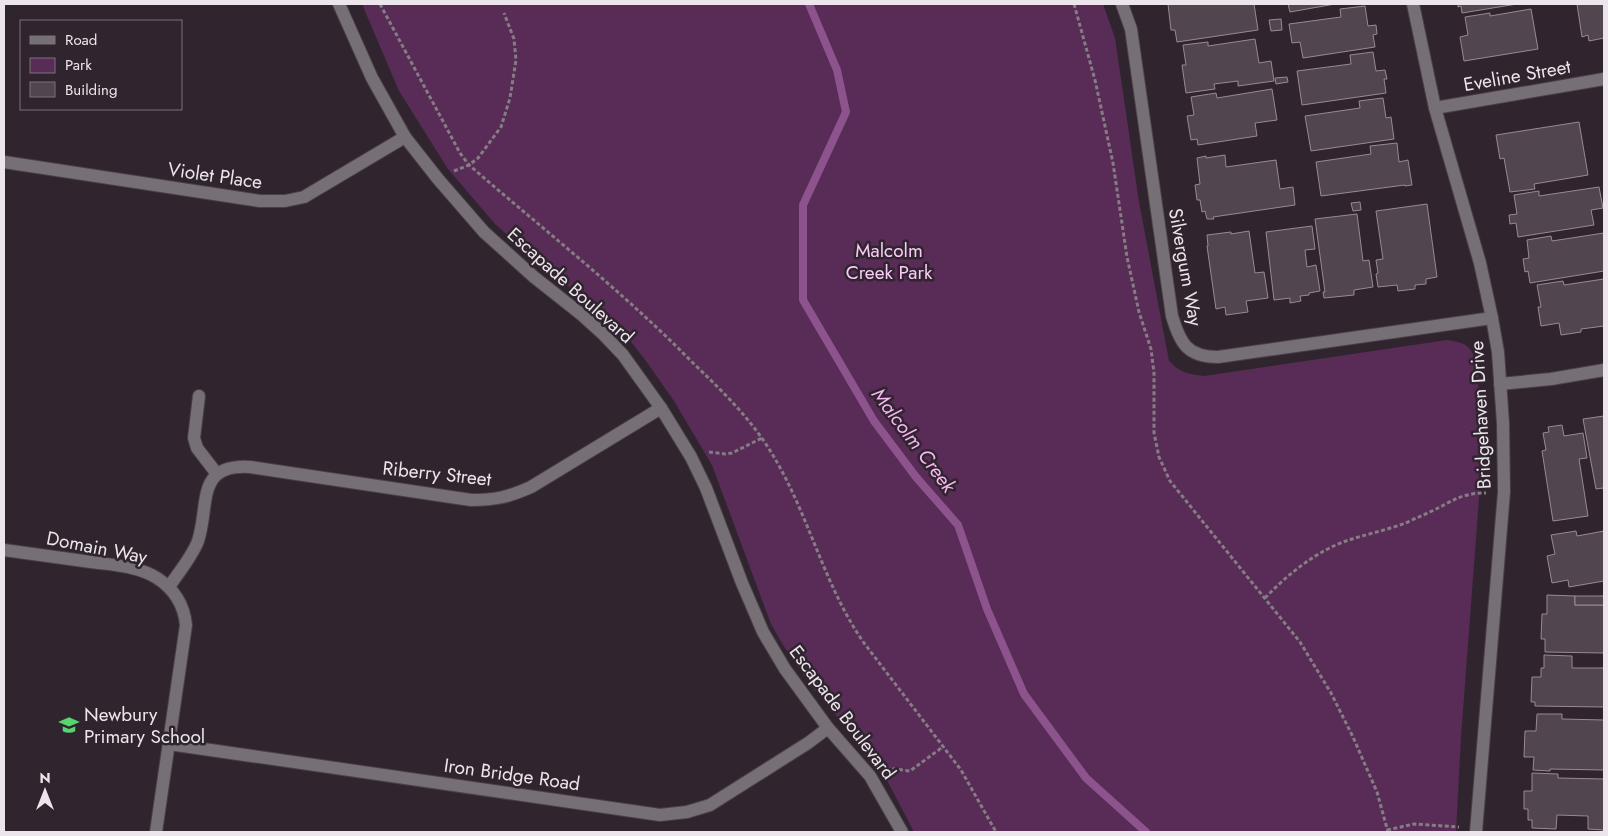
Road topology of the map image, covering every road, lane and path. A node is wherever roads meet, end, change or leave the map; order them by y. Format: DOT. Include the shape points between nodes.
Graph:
graph roads {
  1 [pos="339,4"];
  2 [pos="380,4"];
  3 [pos="1074,4"];
  4 [pos="1122,4"];
  5 [pos="1413,4"];
  6 [pos="504,13"];
  7 [pos="1604,79"];
  8 [pos="1435,108"];
  9 [pos="405,137"];
  10 [pos="4,162"];
  11 [pos="469,165"];
  12 [pos="1492,318"];
  13 [pos="1604,370"];
  14 [pos="1500,384"];
  15 [pos="199,396"];
  16 [pos="661,408"];
  17 [pos="762,438"];
  18 [pos="691,457"];
  19 [pos="217,474"];
  20 [pos="1504,492"];
  21 [pos="4,550"];
  22 [pos="169,588"];
  23 [pos="1264,598"];
  24 [pos="828,728"];
  25 [pos="169,744"];
  26 [pos="944,746"];
  27 [pos="870,776"];
  28 [pos="1476,830"];
  29 [pos="1388,831"];
  30 [pos="156,832"];
  31 [pos="902,832"];
  32 [pos="996,832"];
  1 -- 9 [label="street, Escapade Boulevard" via="372,78"];
  2 -- 11 [label="path"];
  3 -- 23 [label="path" via="1095,80 1113,162 1127,257 1151,349 1154,433 1159,457 1170,481"];
  4 -- 12 [label="street, Silvergum Way" via="1131,29 1172,316 1177,335 1185,347 1196,354 1218,357"];
  5 -- 8 [label="street, Bridgehaven Drive"];
  6 -- 11 [label="path" via="514,39 516,60 510,98 501,127"];
  7 -- 8 [label="street, Eveline Street"];
  8 -- 12 [label="street, Bridgehaven Drive" via="1480,263"];
  9 -- 10 [label="street, Violet Place" via="304,197 285,201 260,201"];
  9 -- 16 [label="street, Escapade Boulevard" via="484,232 616,348"];
  11 -- 17 [label="path" via="657,326 740,410"];
  12 -- 14 [label="street, Bridgehaven Drive"];
  13 -- 14 [label="street"];
  14 -- 20 [label="street, Bridgehaven Drive"];
  15 -- 19 [label="street" via="194,438 197,448"];
  16 -- 18 [label="street, Escapade Boulevard"];
  16 -- 19 [label="street, Riberry Street" via="530,487 501,499 471,500 250,467 226,468"];
  17 -- 18 [label="path" via="732,453 707,452"];
  17 -- 26 [label="path" via="775,458 849,622"];
  18 -- 24 [label="street, Escapade Boulevard" via="763,632 785,669"];
  19 -- 22 [label="street" via="208,488 198,541"];
  20 -- 23 [label="path" via="1458,497 1432,512 1339,544 1303,565"];
  20 -- 28 [label="street, Bridgehaven Drive"];
  21 -- 22 [label="street, Domain Way" via="130,568 157,578"];
  22 -- 25 [label="street, Domain Way" via="180,601 186,625"];
  23 -- 29 [label="path" via="1300,642 1331,693 1377,792"];
  24 -- 25 [label="street, Iron Bridge Road" via="710,806 660,815"];
  24 -- 27 [label="street, Escapade Boulevard"];
  25 -- 30 [label="street, Domain Way"];
  26 -- 27 [label="path" via="910,771 890,768"];
  26 -- 32 [label="path" via="962,770"];
  27 -- 31 [label="street, Escapade Boulevard"];
  28 -- 29 [label="path" via="1414,824"];
}
